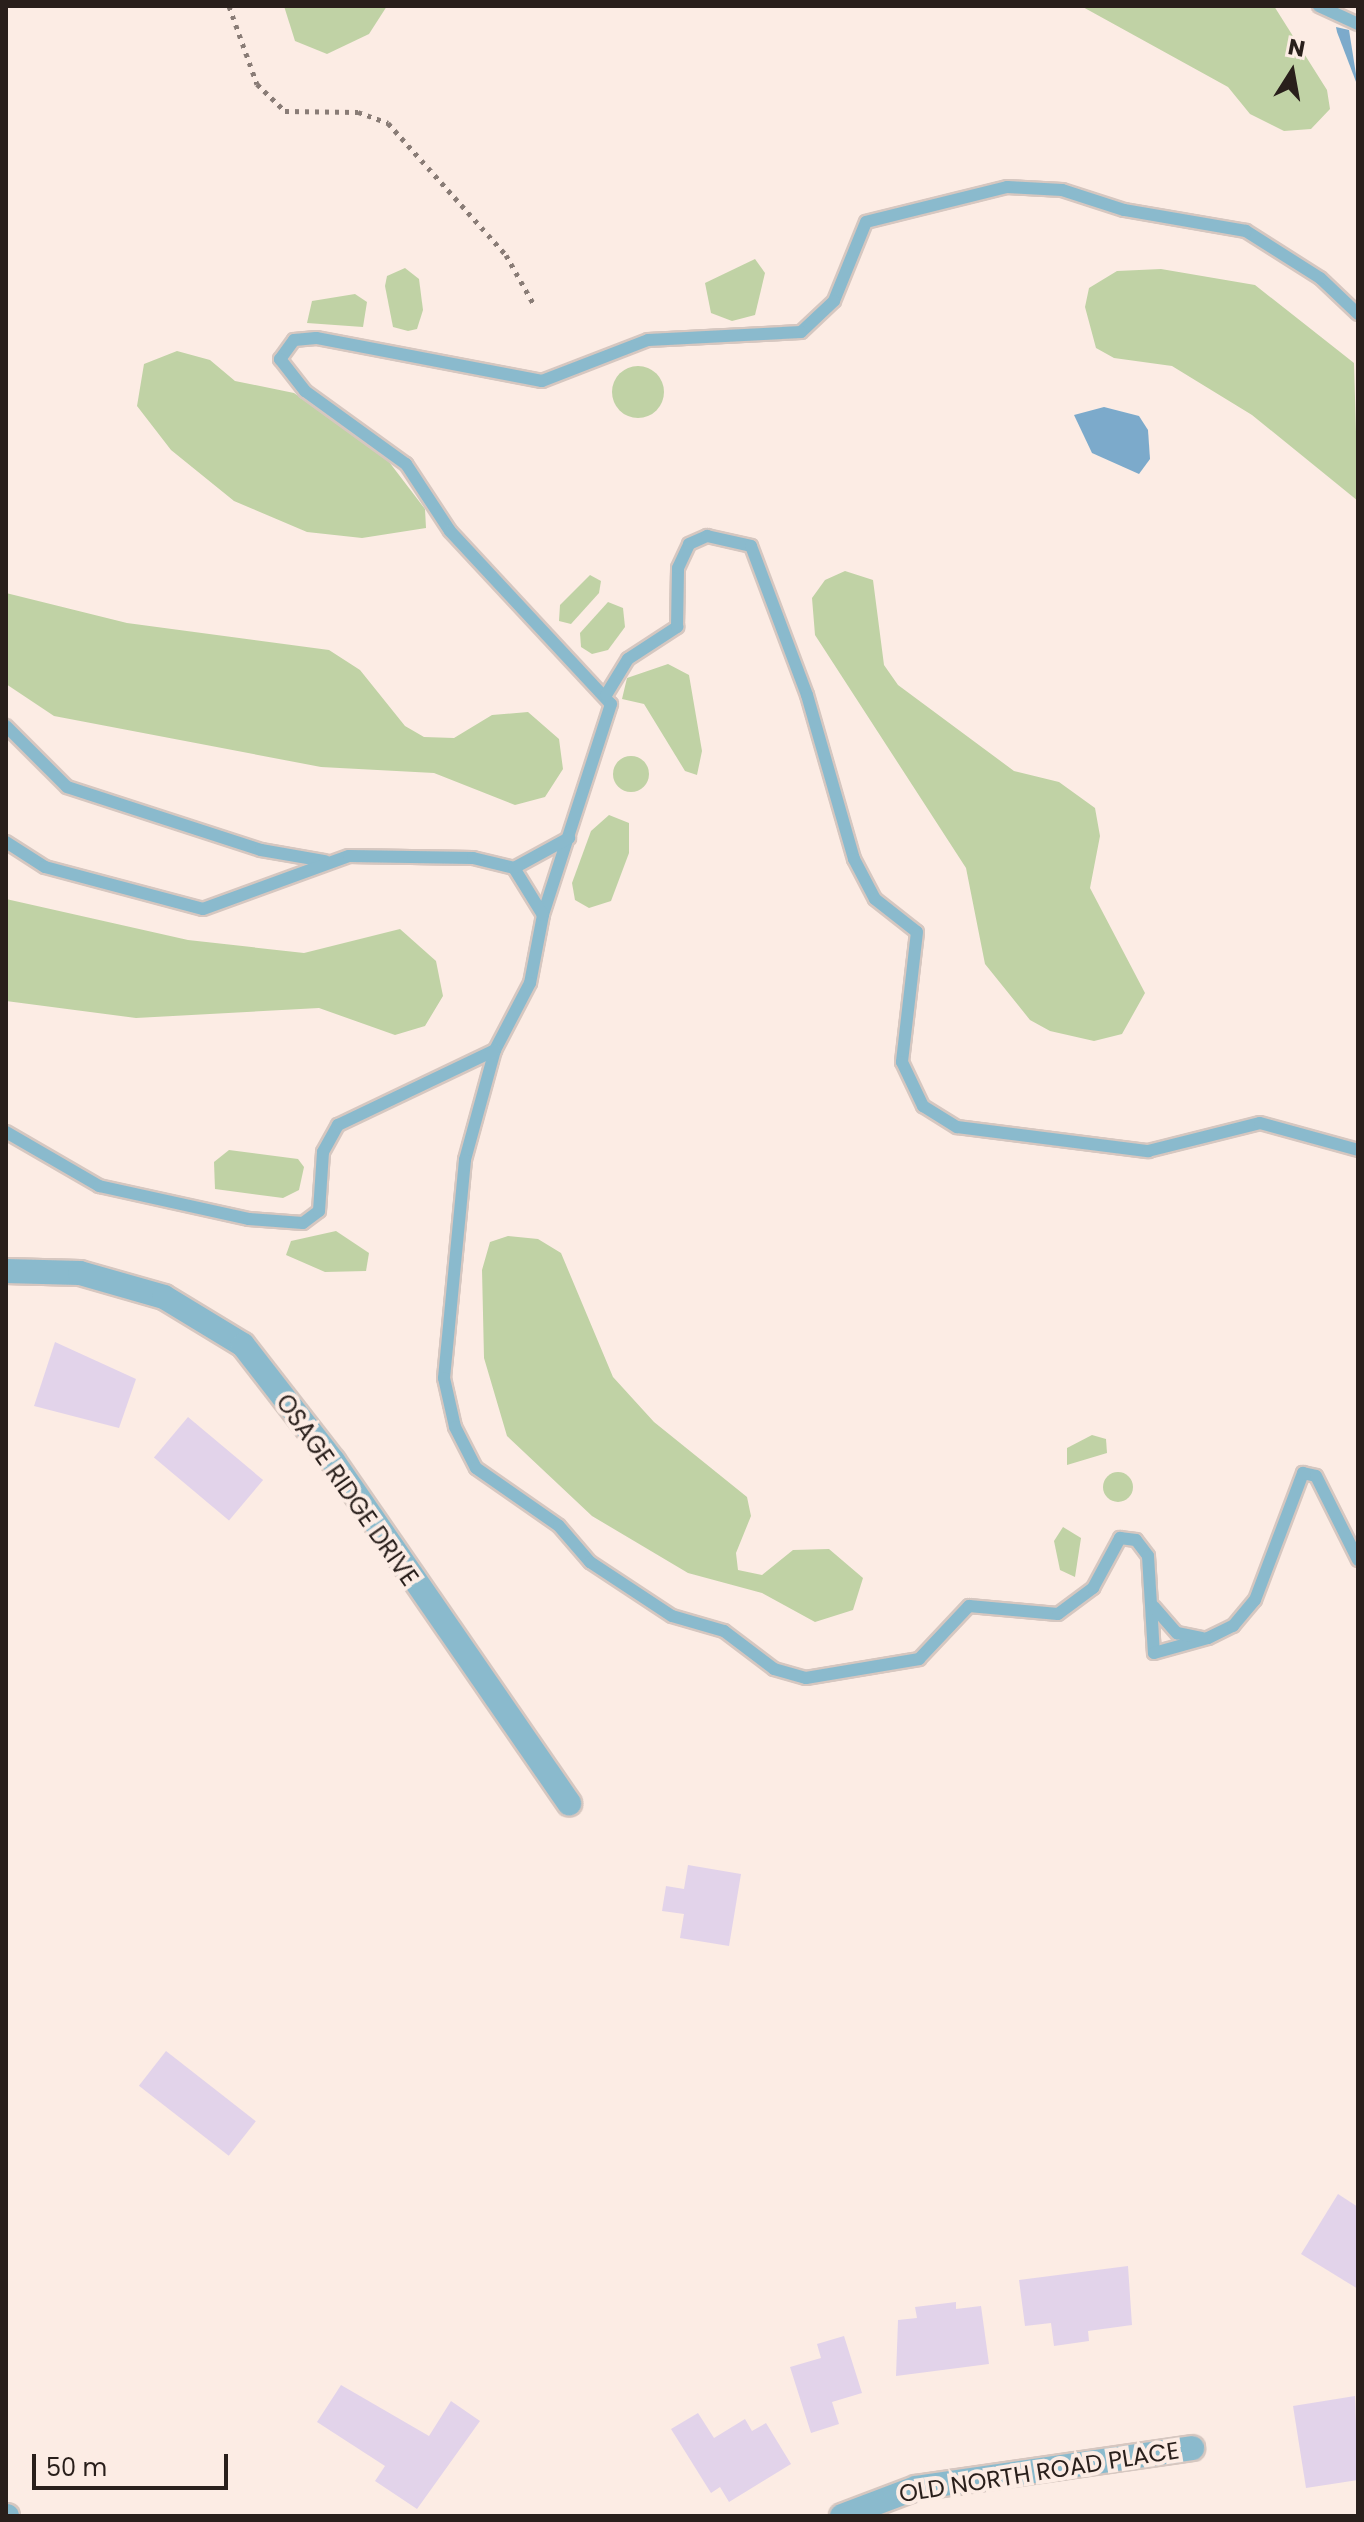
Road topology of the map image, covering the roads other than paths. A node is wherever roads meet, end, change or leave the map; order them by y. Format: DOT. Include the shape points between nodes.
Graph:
graph roads {
  1 [pos="1319,6"];
  2 [pos="1358,24"];
  3 [pos="1358,314"];
  4 [pos="606,695"];
  5 [pos="6,726"];
  6 [pos="569,838"];
  7 [pos="6,842"];
  8 [pos="329,862"];
  9 [pos="514,868"];
  10 [pos="543,915"];
  11 [pos="495,1050"];
  12 [pos="6,1132"];
  13 [pos="1358,1150"];
  14 [pos="6,1271"];
  15 [pos="1358,1560"];
  16 [pos="1151,1600"];
  17 [pos="1208,1638"];
  18 [pos="569,1803"];
  19 [pos="1192,2448"];
  20 [pos="842,2516"];
  1 -- 2 [label="lane"];
  3 -- 4 [label="lane" via="1311,271 1246,231 1062,190 1007,187 866,222 834,301 801,332 648,340 542,381 316,338 286,345 280,359 291,379 406,464 450,531 528,609 585,681"];
  4 -- 6 [label="lane" via="607,731"];
  4 -- 13 [label="lane" via="628,659 677,627 678,568 689,544 707,536 751,546 807,695 854,859 875,899 917,932 902,1062 923,1106 957,1127 1148,1151 1260,1123"];
  5 -- 8 [label="lane" via="67,787 261,850"];
  6 -- 9 [label="lane"];
  6 -- 10 [label="lane"];
  7 -- 8 [label="lane" via="45,867 203,909"];
  8 -- 9 [label="lane" via="423,855"];
  9 -- 10 [label="lane"];
  10 -- 11 [label="lane" via="530,983"];
  11 -- 12 [label="lane" via="338,1125 323,1152 319,1211 303,1223 249,1219 99,1186"];
  11 -- 16 [label="lane" via="464,1168 444,1360 455,1427 484,1475 539,1510 582,1556 635,1593 681,1621 724,1631 794,1676 919,1659 969,1606 1058,1614 1093,1588 1120,1538 1143,1544"];
  14 -- 18 [label="street, OSAGE RIDGE DRIVE" via="80,1273 164,1297 243,1345 333,1461"];
  15 -- 17 [label="lane" via="1316,1476 1303,1473 1255,1600 1233,1626"];
  16 -- 17 [label="lane" via="1177,1633"];
  16 -- 17 [label="lane" via="1154,1653"];
  19 -- 20 [label="street, OLD NORTH ROAD PLACE" via="916,2488"];
}
